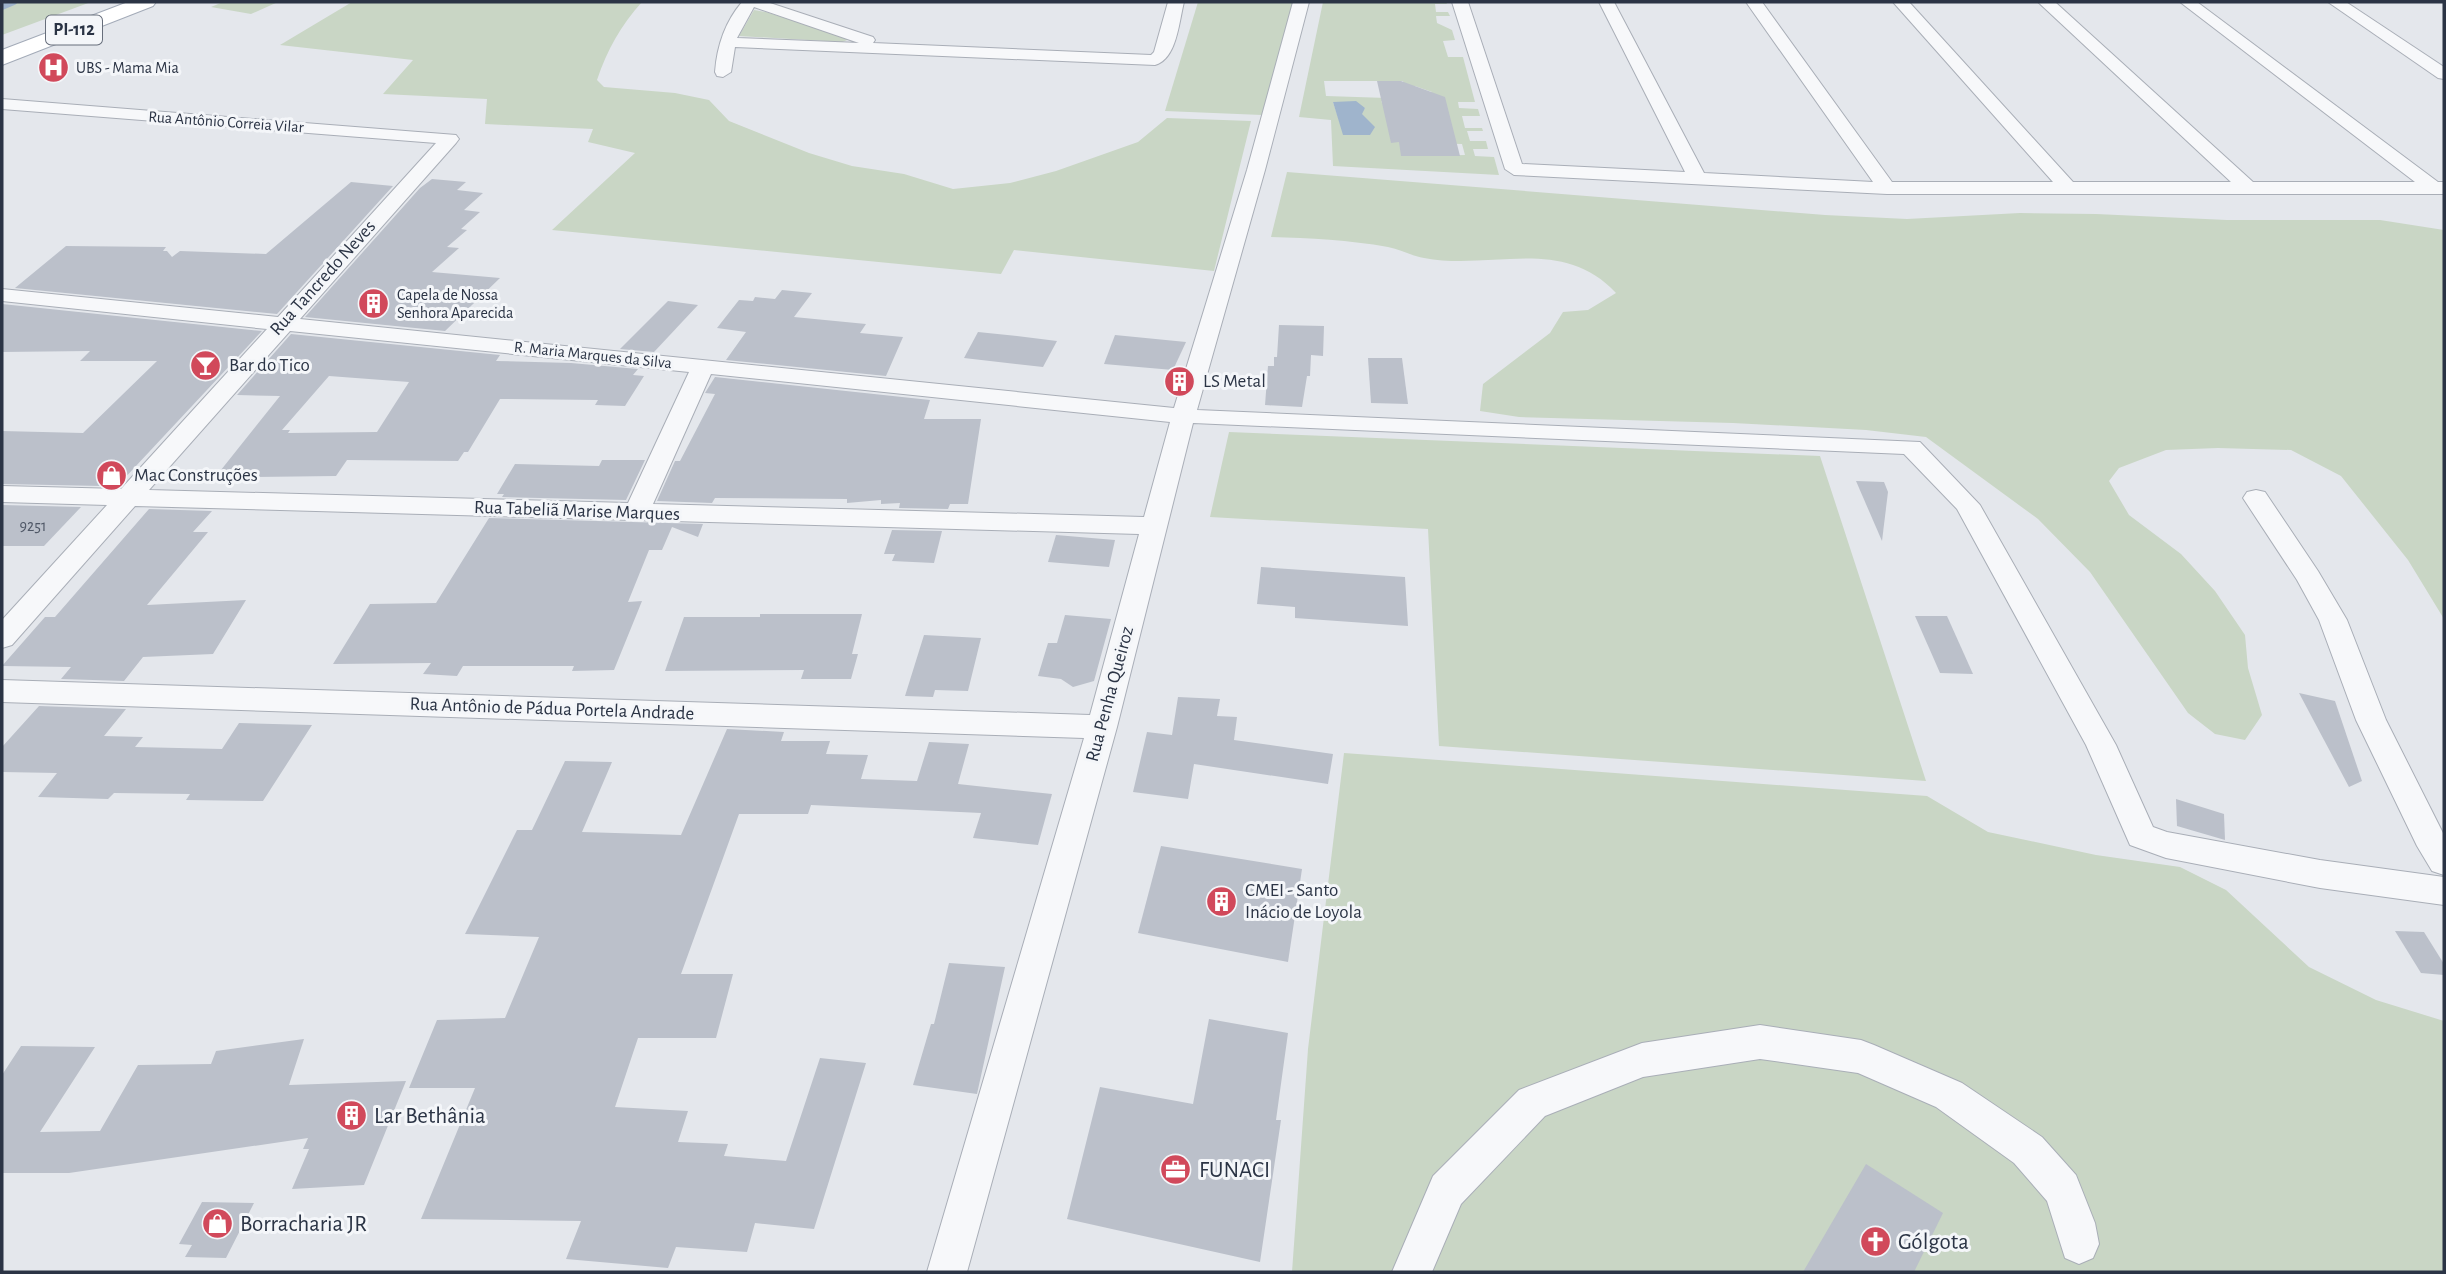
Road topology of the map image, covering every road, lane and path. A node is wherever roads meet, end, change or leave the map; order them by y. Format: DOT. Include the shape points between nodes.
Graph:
graph roads {
  1 [pos="118,2"];
  2 [pos="146,2"];
  3 [pos="751,2"];
  4 [pos="1176,2"];
  5 [pos="1301,2"];
  6 [pos="1460,2"];
  7 [pos="1607,2"];
  8 [pos="1755,2"];
  9 [pos="1901,2"];
  10 [pos="2046,2"];
  11 [pos="2188,2"];
  12 [pos="2336,2"];
  13 [pos="728,42"];
  14 [pos="2,47"];
  15 [pos="881,49"];
  16 [pos="2,58"];
  17 [pos="723,72"];
  18 [pos="2444,74"];
  19 [pos="2,103"];
  20 [pos="450,139"];
  21 [pos="1698,179"];
  22 [pos="1887,188"];
  23 [pos="2068,188"];
  24 [pos="2248,188"];
  25 [pos="2439,188"];
  26 [pos="2,295"];
  27 [pos="282,323"];
  28 [pos="703,366"];
  29 [pos="1183,416"];
  30 [pos="2,494"];
  31 [pos="126,496"];
  32 [pos="2256,499"];
  33 [pos="635,513"];
  34 [pos="1153,526"];
  35 [pos="2,638"];
  36 [pos="2,691"];
  37 [pos="1102,727"];
  38 [pos="2444,862"];
  39 [pos="2444,891"];
  40 [pos="2079,1244"];
  41 [pos="947,1272"];
  42 [pos="1412,1272"];
  1 -- 14 [label="main road, PI-112"];
  2 -- 16 [label="main road, PI-112"];
  3 -- 13 [label="street" via="734,24"];
  3 -- 15 [label="street" via="865,38"];
  4 -- 15 [label="street" via="1162,54 1155,60"];
  5 -- 29 [label="street, Rua Penha Queiroz"];
  6 -- 21 [label="street" via="1514,169"];
  7 -- 21 [label="street"];
  8 -- 22 [label="street"];
  9 -- 23 [label="street"];
  10 -- 24 [label="street"];
  11 -- 25 [label="street"];
  12 -- 18 [label="street"];
  13 -- 15 [label="street"];
  13 -- 17 [label="street"];
  19 -- 20 [label="street, Rua Antônio Correia Vilar"];
  20 -- 27 [label="street, Rua Tancredo Neves"];
  21 -- 22 [label="street"];
  22 -- 23 [label="street"];
  23 -- 24 [label="street"];
  24 -- 25 [label="street"];
  26 -- 27 [label="street, R. Maria Marques da Silva"];
  27 -- 28 [label="street, R. Maria Marques da Silva"];
  27 -- 31 [label="street, Rua Tancredo Neves"];
  28 -- 29 [label="street, R. Maria Marques da Silva"];
  28 -- 33 [label="street"];
  29 -- 34 [label="street, Rua Penha Queiroz"];
  29 -- 39 [label="street, R. Maria Marques da Silva" via="1911,447 1967,505 2101,746 2141,836 2166,845 2320,874"];
  30 -- 31 [label="street, Rua Tabeliã Marise Marques"];
  31 -- 33 [label="street, Rua Tabeliã Marise Marques"];
  31 -- 35 [label="street, Rua Tancredo Neves"];
  32 -- 38 [label="street" via="2333,620 2371,720"];
  33 -- 34 [label="street, Rua Tabeliã Marise Marques"];
  34 -- 37 [label="street, Rua Penha Queiroz"];
  36 -- 37 [label="street, Rua Antônio de Pádua Portela Andrade"];
  37 -- 41 [label="street, Rua Penha Queiroz"];
  40 -- 42 [label="street" via="2062,1189 2028,1150 1949,1095 1861,1057 1760,1042 1642,1060 1532,1103 1447,1191"];
}
